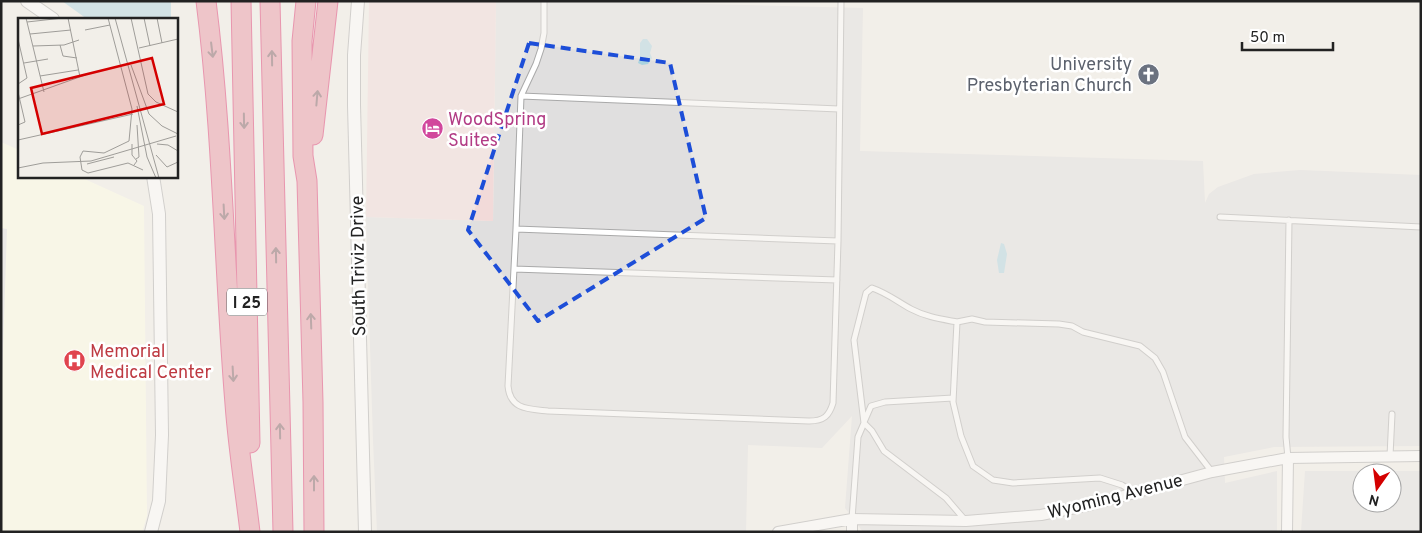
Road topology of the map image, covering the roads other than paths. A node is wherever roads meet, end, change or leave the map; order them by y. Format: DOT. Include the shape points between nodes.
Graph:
graph roads {
  1 [pos="27,1"];
  2 [pos="206,1"];
  3 [pos="241,1"];
  4 [pos="270,1"];
  5 [pos="306,1"];
  6 [pos="328,1"];
  7 [pos="358,1"];
  8 [pos="544,1"];
  9 [pos="841,1"];
  10 [pos="52,18"];
  11 [pos="521,96"];
  12 [pos="839,108"];
  13 [pos="153,178"];
  14 [pos="307,181"];
  15 [pos="1220,217"];
  16 [pos="1289,220"];
  17 [pos="1421,227"];
  18 [pos="516,229"];
  19 [pos="838,241"];
  20 [pos="514,269"];
  21 [pos="837,280"];
  22 [pos="957,322"];
  23 [pos="953,398"];
  24 [pos="1392,414"];
  25 [pos="864,423"];
  26 [pos="1421,456"];
  27 [pos="1390,457"];
  28 [pos="1288,458"];
  29 [pos="1212,472"];
  30 [pos="1135,494"];
  31 [pos="852,519"];
  32 [pos="966,521"];
  33 [pos="151,532"];
  34 [pos="251,532"];
  35 [pos="283,532"];
  36 [pos="314,532"];
  37 [pos="365,532"];
  38 [pos="778,532"];
  39 [pos="852,532"];
  40 [pos="1287,532"];
  1 -- 10 [label="street"];
  2 -- 34 [label="highway, one-way" via="219,133 235,405"];
  3 -- 34 [label="highway, I 25, one-way"];
  35 -- 4 [label="highway, I 25, one-way"];
  5 -- 14 [label="highway" via="302,41 303,156"];
  14 -- 6 [label="highway, one-way"];
  7 -- 37 [label="street, South Triviz Drive" via="354,105"];
  8 -- 11 [label="lane" via="541,49"];
  9 -- 12 [label="lane"];
  11 -- 12 [label="lane"];
  11 -- 18 [label="lane"];
  12 -- 19 [label="lane"];
  13 -- 33 [label="street" via="159,214 162,435 159,501"];
  36 -- 14 [label="highway, one-way"];
  15 -- 16 [label="lane"];
  16 -- 17 [label="lane"];
  16 -- 28 [label="lane"];
  18 -- 19 [label="lane"];
  18 -- 20 [label="lane"];
  19 -- 21 [label="lane"];
  20 -- 21 [label="lane"];
  20 -- 21 [label="lane" via="508,386 509,395 519,405 548,411 810,421 824,419 833,403"];
  22 -- 23 [label="lane"];
  22 -- 25 [label="lane" via="932,318 882,291 872,288 866,293 854,340"];
  22 -- 29 [label="lane" via="972,319 1059,324 1140,346 1155,358 1163,372 1185,437"];
  23 -- 25 [label="lane" via="886,402 871,406"];
  23 -- 30 [label="lane" via="961,436 973,466 994,480 1013,483 1100,478 1122,485"];
  24 -- 27 [label="lane"];
  25 -- 31 [label="lane" via="858,437"];
  25 -- 32 [label="lane" via="884,451 946,498"];
  26 -- 27 [label="street, Wyoming Avenue"];
  27 -- 28 [label="street, Wyoming Avenue"];
  28 -- 29 [label="street, Wyoming Avenue"];
  28 -- 40 [label="street"];
  29 -- 30 [label="street, Wyoming Avenue"];
  30 -- 32 [label="street, Wyoming Avenue" via="1041,515"];
  31 -- 32 [label="street, Wyoming Avenue"];
  31 -- 38 [label="street, Wyoming Avenue"];
  31 -- 39 [label="street"];
}
